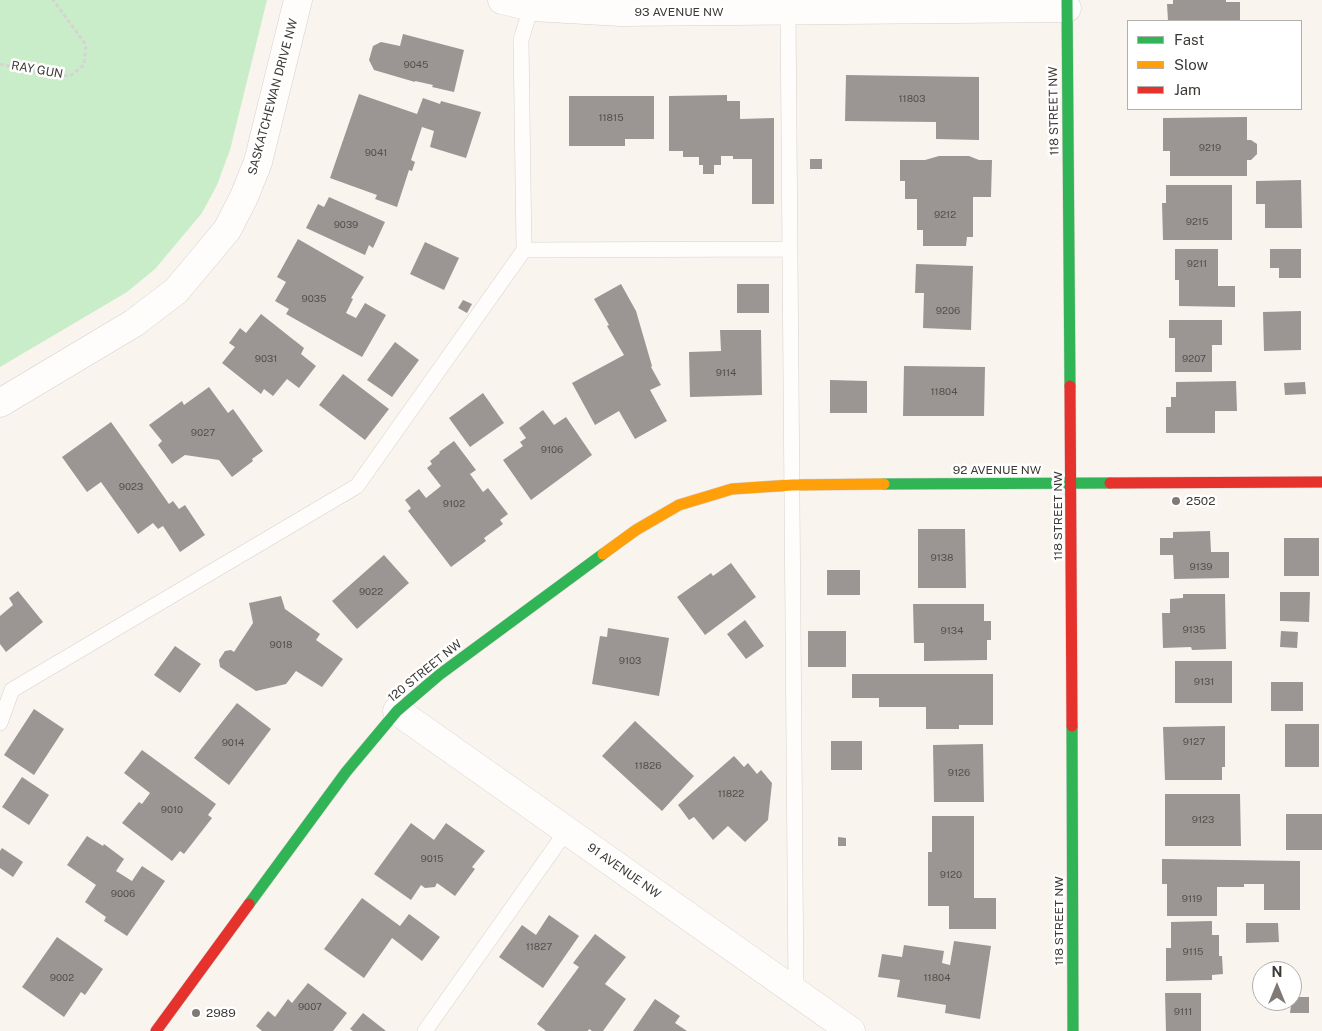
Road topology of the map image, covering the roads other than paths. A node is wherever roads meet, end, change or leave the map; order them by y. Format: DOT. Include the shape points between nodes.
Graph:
graph roads {
  1 [pos="298,0"];
  2 [pos="502,0"];
  3 [pos="533,4"];
  4 [pos="1067,4"];
  5 [pos="821,5"];
  6 [pos="788,11"];
  7 [pos="790,249"];
  8 [pos="524,250"];
  9 [pos="0,403"];
  10 [pos="1322,482"];
  11 [pos="1071,483"];
  12 [pos="792,485"];
  13 [pos="732,489"];
  14 [pos="397,711"];
  15 [pos="0,723"];
  16 [pos="567,830"];
  17 [pos="796,992"];
  18 [pos="156,1031"];
  19 [pos="425,1031"];
  20 [pos="851,1031"];
  21 [pos="1073,1031"];
  1 -- 9 [label="street, SASKATCHEWAN DRIVE NW" via="258,162 244,198 226,230 176,291 134,324"];
  2 -- 3 [label="street, 93 AVENUE NW"];
  3 -- 6 [label="street, 93 AVENUE NW" via="621,12"];
  3 -- 8 [label="lane" via="521,40"];
  4 -- 5 [label="street, 93 AVENUE NW"];
  4 -- 11 [label="street, 118 STREET NW"];
  5 -- 6 [label="street, 93 AVENUE NW"];
  6 -- 7 [label="lane"];
  7 -- 8 [label="lane"];
  7 -- 12 [label="lane"];
  8 -- 15 [label="lane" via="357,486 12,690"];
  10 -- 11 [label="street, 92 AVENUE NW"];
  11 -- 12 [label="street, 92 AVENUE NW"];
  11 -- 21 [label="street, 118 STREET NW"];
  12 -- 13 [label="street, 92 AVENUE NW"];
  12 -- 17 [label="lane"];
  13 -- 14 [label="street, 120 STREET NW" via="679,505 636,530 439,675"];
  14 -- 16 [label="street, 91 AVENUE NW"];
  14 -- 18 [label="street, 120 STREET NW" via="346,772"];
  16 -- 17 [label="street, 91 AVENUE NW"];
  16 -- 19 [label="lane"];
  17 -- 20 [label="street, 91 AVENUE NW"];
}
